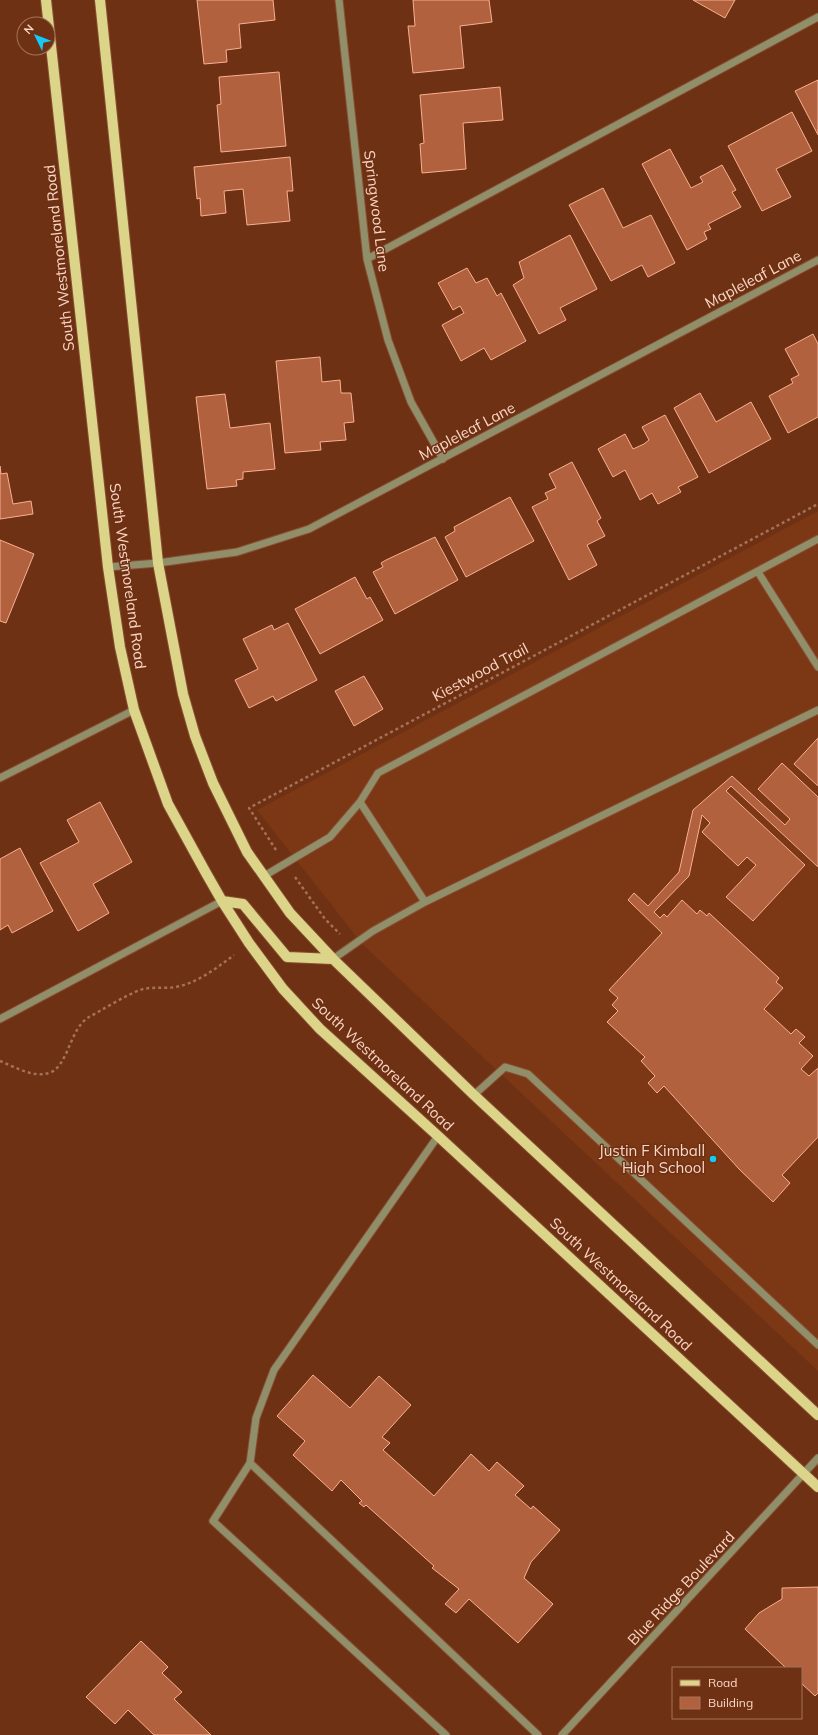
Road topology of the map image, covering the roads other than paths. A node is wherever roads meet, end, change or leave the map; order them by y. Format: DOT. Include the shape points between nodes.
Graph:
graph roads {
  1 [pos="46,0"];
  2 [pos="100,0"];
  3 [pos="339,0"];
  4 [pos="818,17"];
  5 [pos="367,259"];
  6 [pos="818,260"];
  7 [pos="443,459"];
  8 [pos="818,539"];
  9 [pos="158,563"];
  10 [pos="108,567"];
  11 [pos="758,572"];
  12 [pos="818,667"];
  13 [pos="134,710"];
  14 [pos="818,710"];
  15 [pos="0,778"];
  16 [pos="360,802"];
  17 [pos="264,876"];
  18 [pos="222,901"];
  19 [pos="425,902"];
  20 [pos="333,959"];
  21 [pos="0,1019"];
  22 [pos="474,1095"];
  23 [pos="438,1136"];
  24 [pos="818,1345"];
  25 [pos="818,1415"];
  26 [pos="818,1458"];
  27 [pos="250,1464"];
  28 [pos="803,1473"];
  29 [pos="818,1487"];
  30 [pos="446,1735"];
  31 [pos="538,1735"];
  32 [pos="562,1735"];
  1 -- 10 [label="main road, South Westmoreland Road"];
  2 -- 9 [label="main road, South Westmoreland Road"];
  3 -- 5 [label="street, Springwood Lane"];
  4 -- 5 [label="street"];
  5 -- 7 [label="street, Springwood Lane" via="388,340 411,402"];
  6 -- 7 [label="street, Mapleleaf Lane"];
  7 -- 9 [label="street, Mapleleaf Lane" via="309,529 237,552"];
  8 -- 11 [label="street"];
  9 -- 10 [label="street, Mapleleaf Lane"];
  9 -- 17 [label="main road, South Westmoreland Road" via="183,694 195,736 216,790 247,852"];
  10 -- 13 [label="main road, South Westmoreland Road" via="120,647"];
  11 -- 12 [label="street"];
  11 -- 16 [label="street" via="378,773"];
  13 -- 15 [label="street"];
  13 -- 18 [label="main road, South Westmoreland Road" via="168,804"];
  14 -- 19 [label="street"];
  16 -- 17 [label="street" via="330,837"];
  16 -- 19 [label="street"];
  17 -- 20 [label="main road, South Westmoreland Road" via="290,912"];
  18 -- 20 [label="main road" via="243,904 287,957"];
  18 -- 21 [label="street"];
  18 -- 23 [label="main road, South Westmoreland Road" via="249,944 320,1029"];
  19 -- 20 [label="street"];
  20 -- 22 [label="main road, South Westmoreland Road"];
  22 -- 24 [label="street" via="506,1067 528,1074"];
  22 -- 25 [label="main road, South Westmoreland Road"];
  23 -- 27 [label="street" via="274,1370 256,1418"];
  23 -- 28 [label="main road, South Westmoreland Road"];
  26 -- 28 [label="street, Blue Ridge Boulevard"];
  27 -- 30 [label="street" via="213,1522"];
  27 -- 31 [label="street"];
  28 -- 29 [label="main road, South Westmoreland Road"];
  28 -- 32 [label="street, Blue Ridge Boulevard"];
}
